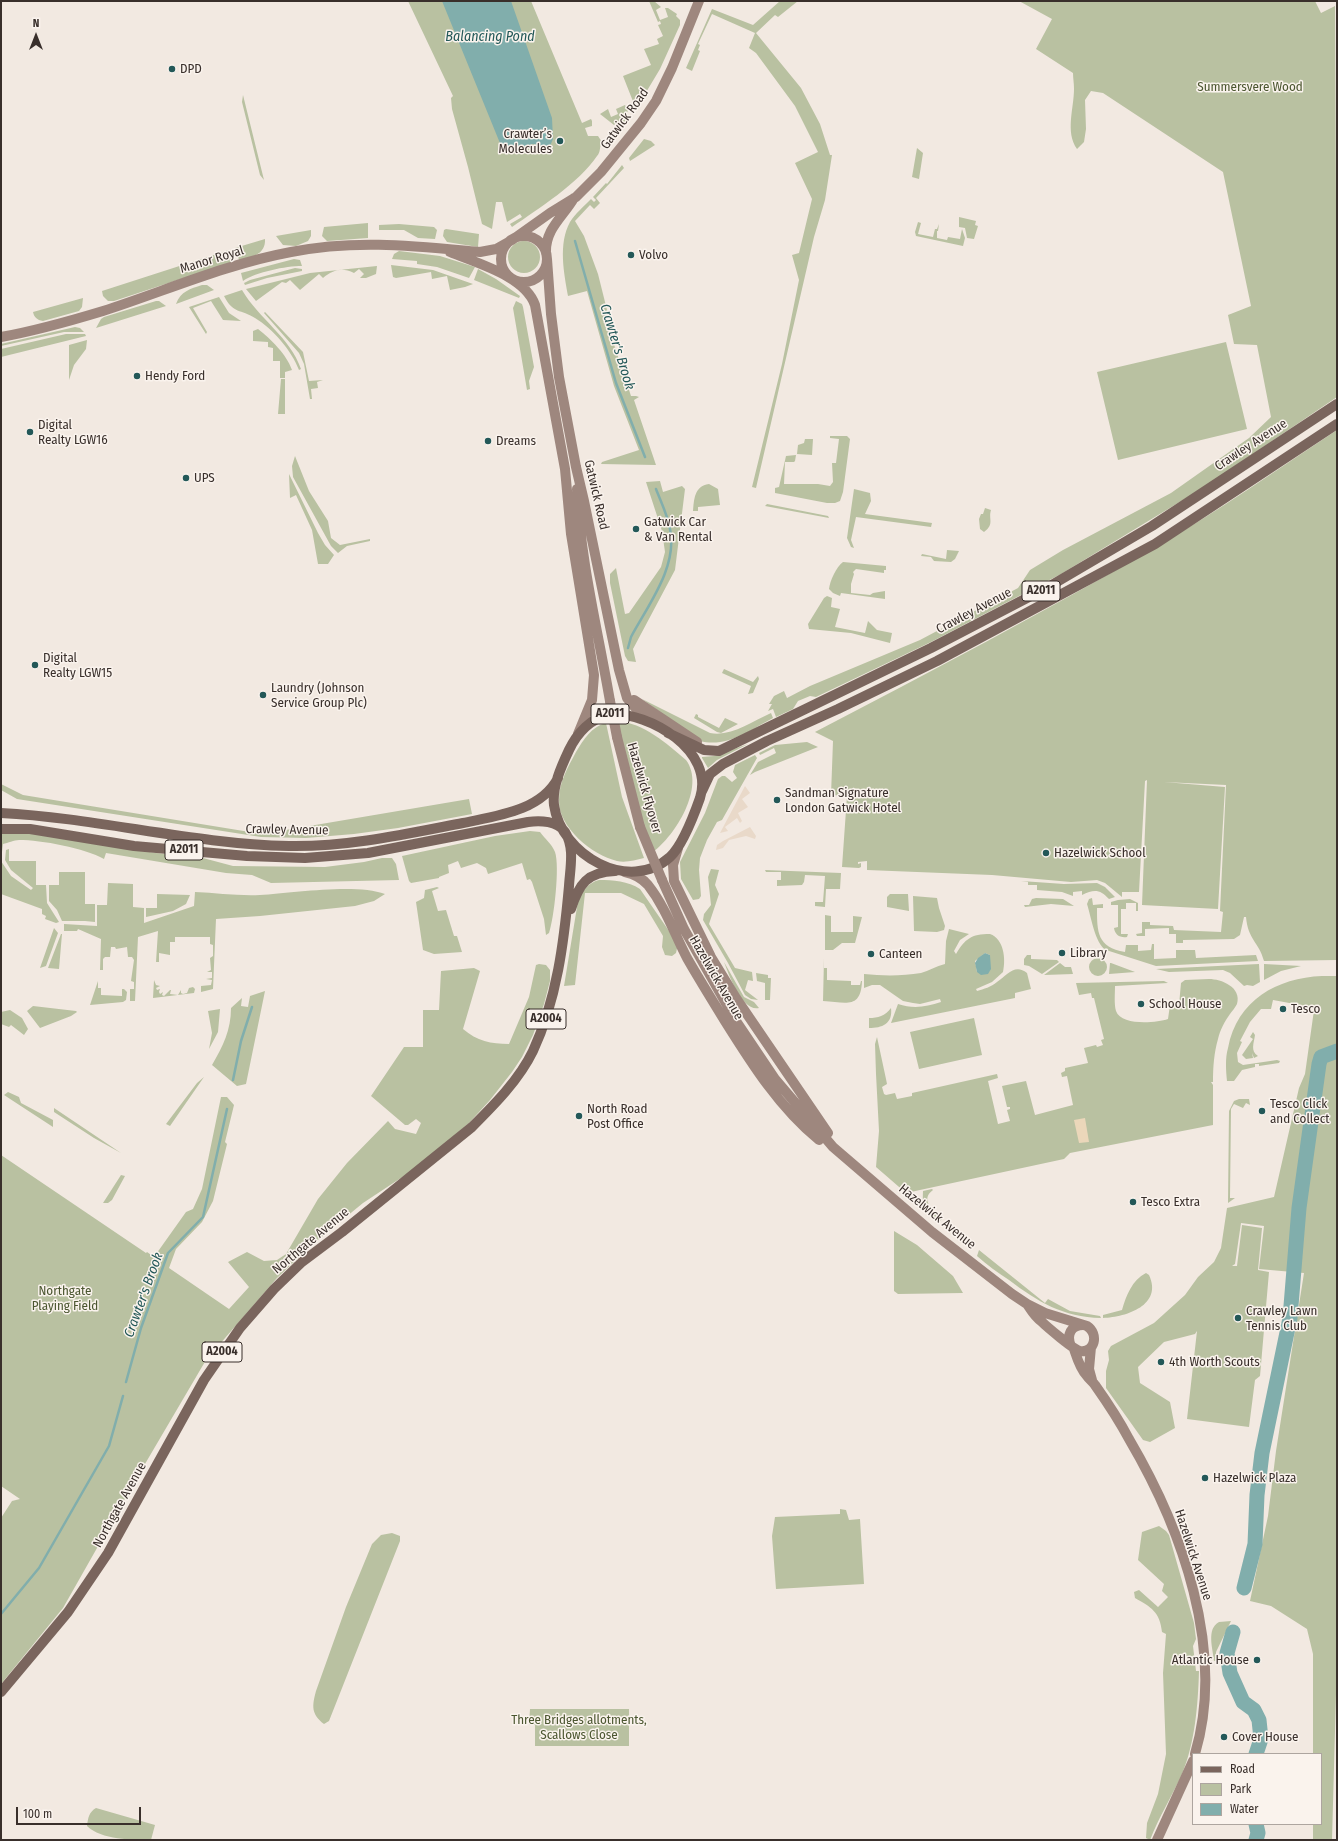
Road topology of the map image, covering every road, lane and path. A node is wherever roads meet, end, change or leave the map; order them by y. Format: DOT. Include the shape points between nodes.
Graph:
graph roads {
  1 [pos="699,1"];
  2 [pos="576,197"];
  3 [pos="512,240"];
  4 [pos="438,248"];
  5 [pos="547,257"];
  6 [pos="510,278"];
  7 [pos="1,337"];
  8 [pos="1337,404"];
  9 [pos="1337,424"];
  10 [pos="576,467"];
  11 [pos="565,469"];
  12 [pos="578,512"];
  13 [pos="619,670"];
  14 [pos="610,700"];
  15 [pos="654,724"];
  16 [pos="668,733"];
  17 [pos="744,740"];
  18 [pos="574,741"];
  19 [pos="558,778"];
  20 [pos="702,791"];
  21 [pos="1,813"];
  22 [pos="1,829"];
  23 [pos="565,831"];
  24 [pos="680,843"];
  25 [pos="622,872"];
  26 [pos="662,880"];
  27 [pos="566,923"];
  28 [pos="833,1147"];
  29 [pos="1027,1304"];
  30 [pos="1083,1325"];
  31 [pos="1073,1347"];
  32 [pos="1091,1347"];
  33 [pos="1093,1382"];
  34 [pos="1,1692"];
  35 [pos="1195,1753"];
  36 [pos="1192,1763"];
  37 [pos="1157,1840"];
  1 -- 2 [label="street, Gatwick Road" via="672,68 652,107 614,157"];
  2 -- 3 [label="street, Gatwick Road"];
  2 -- 5 [label="street, Gatwick Road" via="550,231 546,244"];
  3 -- 4 [label="street, Manor Royal" via="484,252"];
  3 -- 5 [label="street" via="520,237 533,238 542,245"];
  3 -- 6 [label="street" via="504,248 501,258 503,270"];
  4 -- 6 [label="street, Manor Royal"];
  4 -- 7 [label="street, Manor Royal" via="367,244 327,246 291,252 213,273 91,314"];
  5 -- 6 [label="street" via="545,270 535,280 520,282"];
  5 -- 10 [label="street, Gatwick Road" via="559,377"];
  6 -- 11 [label="street, Gatwick Road" via="528,293 535,305"];
  8 -- 17 [label="main road, Crawley Avenue / A2011" via="1152,526 1050,586"];
  9 -- 20 [label="main road, Crawley Avenue / A2011" via="1155,544 938,661 722,765 709,776"];
  10 -- 12 [label="street"];
  10 -- 13 [label="street, Gatwick Road"];
  11 -- 12 [label="street"];
  11 -- 18 [label="street, Gatwick Road" via="572,534 595,680 591,704"];
  12 -- 14 [label="street, Gatwick Road"];
  13 -- 15 [label="street, Gatwick Road" via="630,702"];
  13 -- 17 [label="street" via="626,688 636,701 692,740 705,746 718,747"];
  14 -- 26 [label="street, Hazelwick Flyover, bridge" via="640,827"];
  15 -- 16 [label="main road, Hazelwick Avenue / A2011"];
  15 -- 18 [label="main road, A2011" via="629,715 610,714 590,723"];
  16 -- 17 [label="main road, Crawley Avenue / A2011" via="711,751"];
  16 -- 20 [label="main road, Hazelwick Avenue / A2011" via="688,749 696,760 702,775"];
  18 -- 19 [label="main road, Hazelwick Avenue / A2011"];
  19 -- 21 [label="main road, Crawley Avenue / A2011" via="544,796 517,810 386,838 326,845 257,844 98,822"];
  19 -- 23 [label="main road, Hazelwick Avenue / A2011" via="554,806"];
  20 -- 24 [label="main road, Hazelwick Avenue / A2011"];
  22 -- 23 [label="main road, Crawley Avenue / A2011" via="30,829 134,846 287,858 324,858 368,853 534,821 555,824"];
  23 -- 25 [label="main road, Hazelwick Avenue / A2011" via="588,857"];
  23 -- 27 [label="main road, Northgate Avenue / A2004" via="572,858"];
  24 -- 25 [label="main road, Hazelwick Avenue / A2011" via="671,856 660,864"];
  24 -- 28 [label="street, Hazelwick Avenue" via="673,862 673,878 700,937 733,993 828,1133"];
  25 -- 27 [label="main road, Northgate Avenue / A2004" via="597,874 585,881 577,892"];
  25 -- 28 [label="street, Hazelwick Avenue" via="642,879 657,897 687,957 767,1085 785,1107 818,1139"];
  26 -- 28 [label="street, Hazelwick Avenue" via="684,929 736,1021 775,1079"];
  27 -- 34 [label="main road, Northgate Avenue / A2004" via="546,1020 532,1053 517,1076 472,1127 302,1262 240,1328 204,1380 108,1553 68,1612"];
  28 -- 29 [label="street, Hazelwick Avenue" via="932,1232"];
  29 -- 30 [label="street, Hazelwick Avenue" via="1054,1317"];
  29 -- 31 [label="street, Hazelwick Avenue" via="1040,1321"];
  30 -- 31 [label="street" via="1075,1326 1069,1333 1068,1337"];
  30 -- 32 [label="street" via="1091,1329 1094,1335"];
  31 -- 32 [label="street" via="1083,1351"];
  31 -- 33 [label="street, Hazelwick Avenue" via="1084,1372"];
  32 -- 33 [label="street, Hazelwick Avenue" via="1089,1369"];
  33 -- 35 [label="street, Hazelwick Avenue" via="1129,1438 1154,1484 1168,1516 1191,1584 1199,1617 1205,1667 1204,1700"];
  36 -- 37 [label="street"];
}
